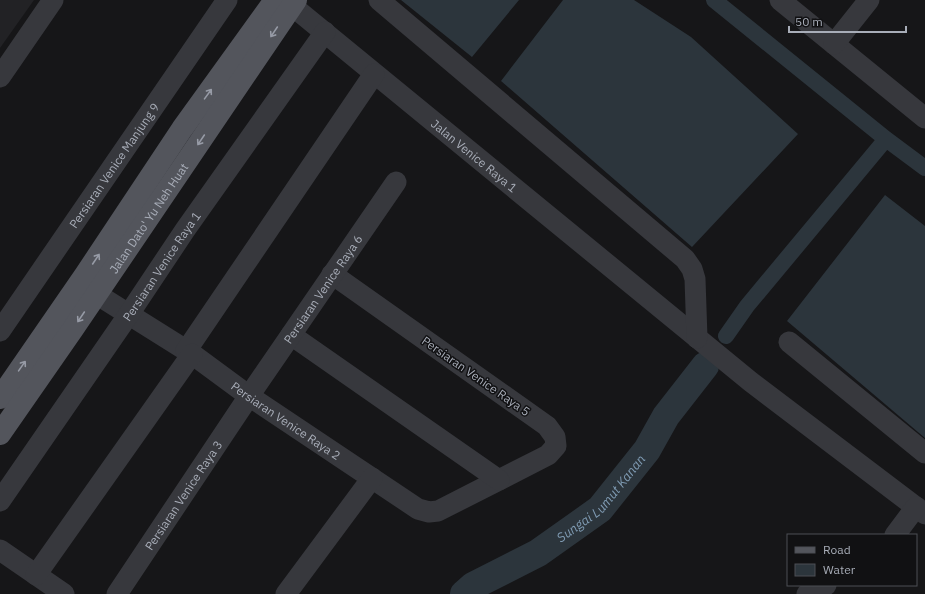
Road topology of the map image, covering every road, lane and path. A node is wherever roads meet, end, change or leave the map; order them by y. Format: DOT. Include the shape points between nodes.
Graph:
graph roads {
  1 [pos="53,0"];
  2 [pos="226,0"];
  3 [pos="379,0"];
  4 [pos="780,0"];
  5 [pos="870,0"];
  6 [pos="287,1"];
  7 [pos="325,32"];
  8 [pos="834,44"];
  9 [pos="374,74"];
  10 [pos="0,77"];
  11 [pos="925,118"];
  12 [pos="396,182"];
  13 [pos="332,274"];
  14 [pos="88,289"];
  15 [pos="129,314"];
  16 [pos="0,330"];
  17 [pos="291,335"];
  18 [pos="697,338"];
  19 [pos="789,342"];
  20 [pos="189,353"];
  21 [pos="250,396"];
  22 [pos="0,398"];
  23 [pos="0,434"];
  24 [pos="925,453"];
  25 [pos="372,478"];
  26 [pos="499,480"];
  27 [pos="0,501"];
  28 [pos="920,510"];
  29 [pos="896,534"];
  30 [pos="0,550"];
  31 [pos="36,575"];
  32 [pos="824,586"];
  33 [pos="64,594"];
  34 [pos="116,594"];
  35 [pos="286,594"];
  36 [pos="807,594"];
  1 -- 10 [label="street"];
  2 -- 16 [label="street, Persiaran Venice Manjung 9"];
  3 -- 18 [label="street" via="685,258 695,278"];
  4 -- 8 [label="street"];
  5 -- 8 [label="street"];
  6 -- 7 [label="street, Jalan Venice Raya 1"];
  6 -- 14 [label="main road, Jalan Dato' Yu Neh Huat"];
  7 -- 9 [label="street, Jalan Venice Raya 1"];
  7 -- 15 [label="street, Persiaran Venice Raya 1"];
  8 -- 11 [label="street"];
  9 -- 18 [label="street, Jalan Venice Raya 1"];
  9 -- 20 [label="street"];
  12 -- 13 [label="street, Persiaran Venice Raya 6"];
  13 -- 17 [label="street, Persiaran Venice Raya 6"];
  13 -- 26 [label="street, Persiaran Venice Raya 5" via="547,426 556,446 548,455"];
  14 -- 15 [label="street, Persiaran Venice Raya 2"];
  22 -- 14 [label="main road, Jalan Dato' Yu Neh Huat, one-way"];
  14 -- 23 [label="main road, Jalan Dato' Yu Neh Huat, one-way"];
  15 -- 20 [label="street, Persiaran Venice Raya 2"];
  15 -- 27 [label="street, Persiaran Venice Raya 1"];
  17 -- 21 [label="street, Persiaran Venice Raya 6"];
  17 -- 26 [label="street"];
  18 -- 28 [label="street, Jalan Venice Raya 1"];
  19 -- 24 [label="street"];
  20 -- 21 [label="street, Persiaran Venice Raya 2"];
  20 -- 31 [label="street"];
  21 -- 25 [label="street, Persiaran Venice Raya 2"];
  21 -- 34 [label="street, Persiaran Venice Raya 3"];
  25 -- 26 [label="street, Persiaran Venice Raya 2" via="418,509 429,512"];
  25 -- 35 [label="street"];
  28 -- 29 [label="street"];
  30 -- 31 [label="street"];
  31 -- 33 [label="street"];
  32 -- 36 [label="street"];
}
